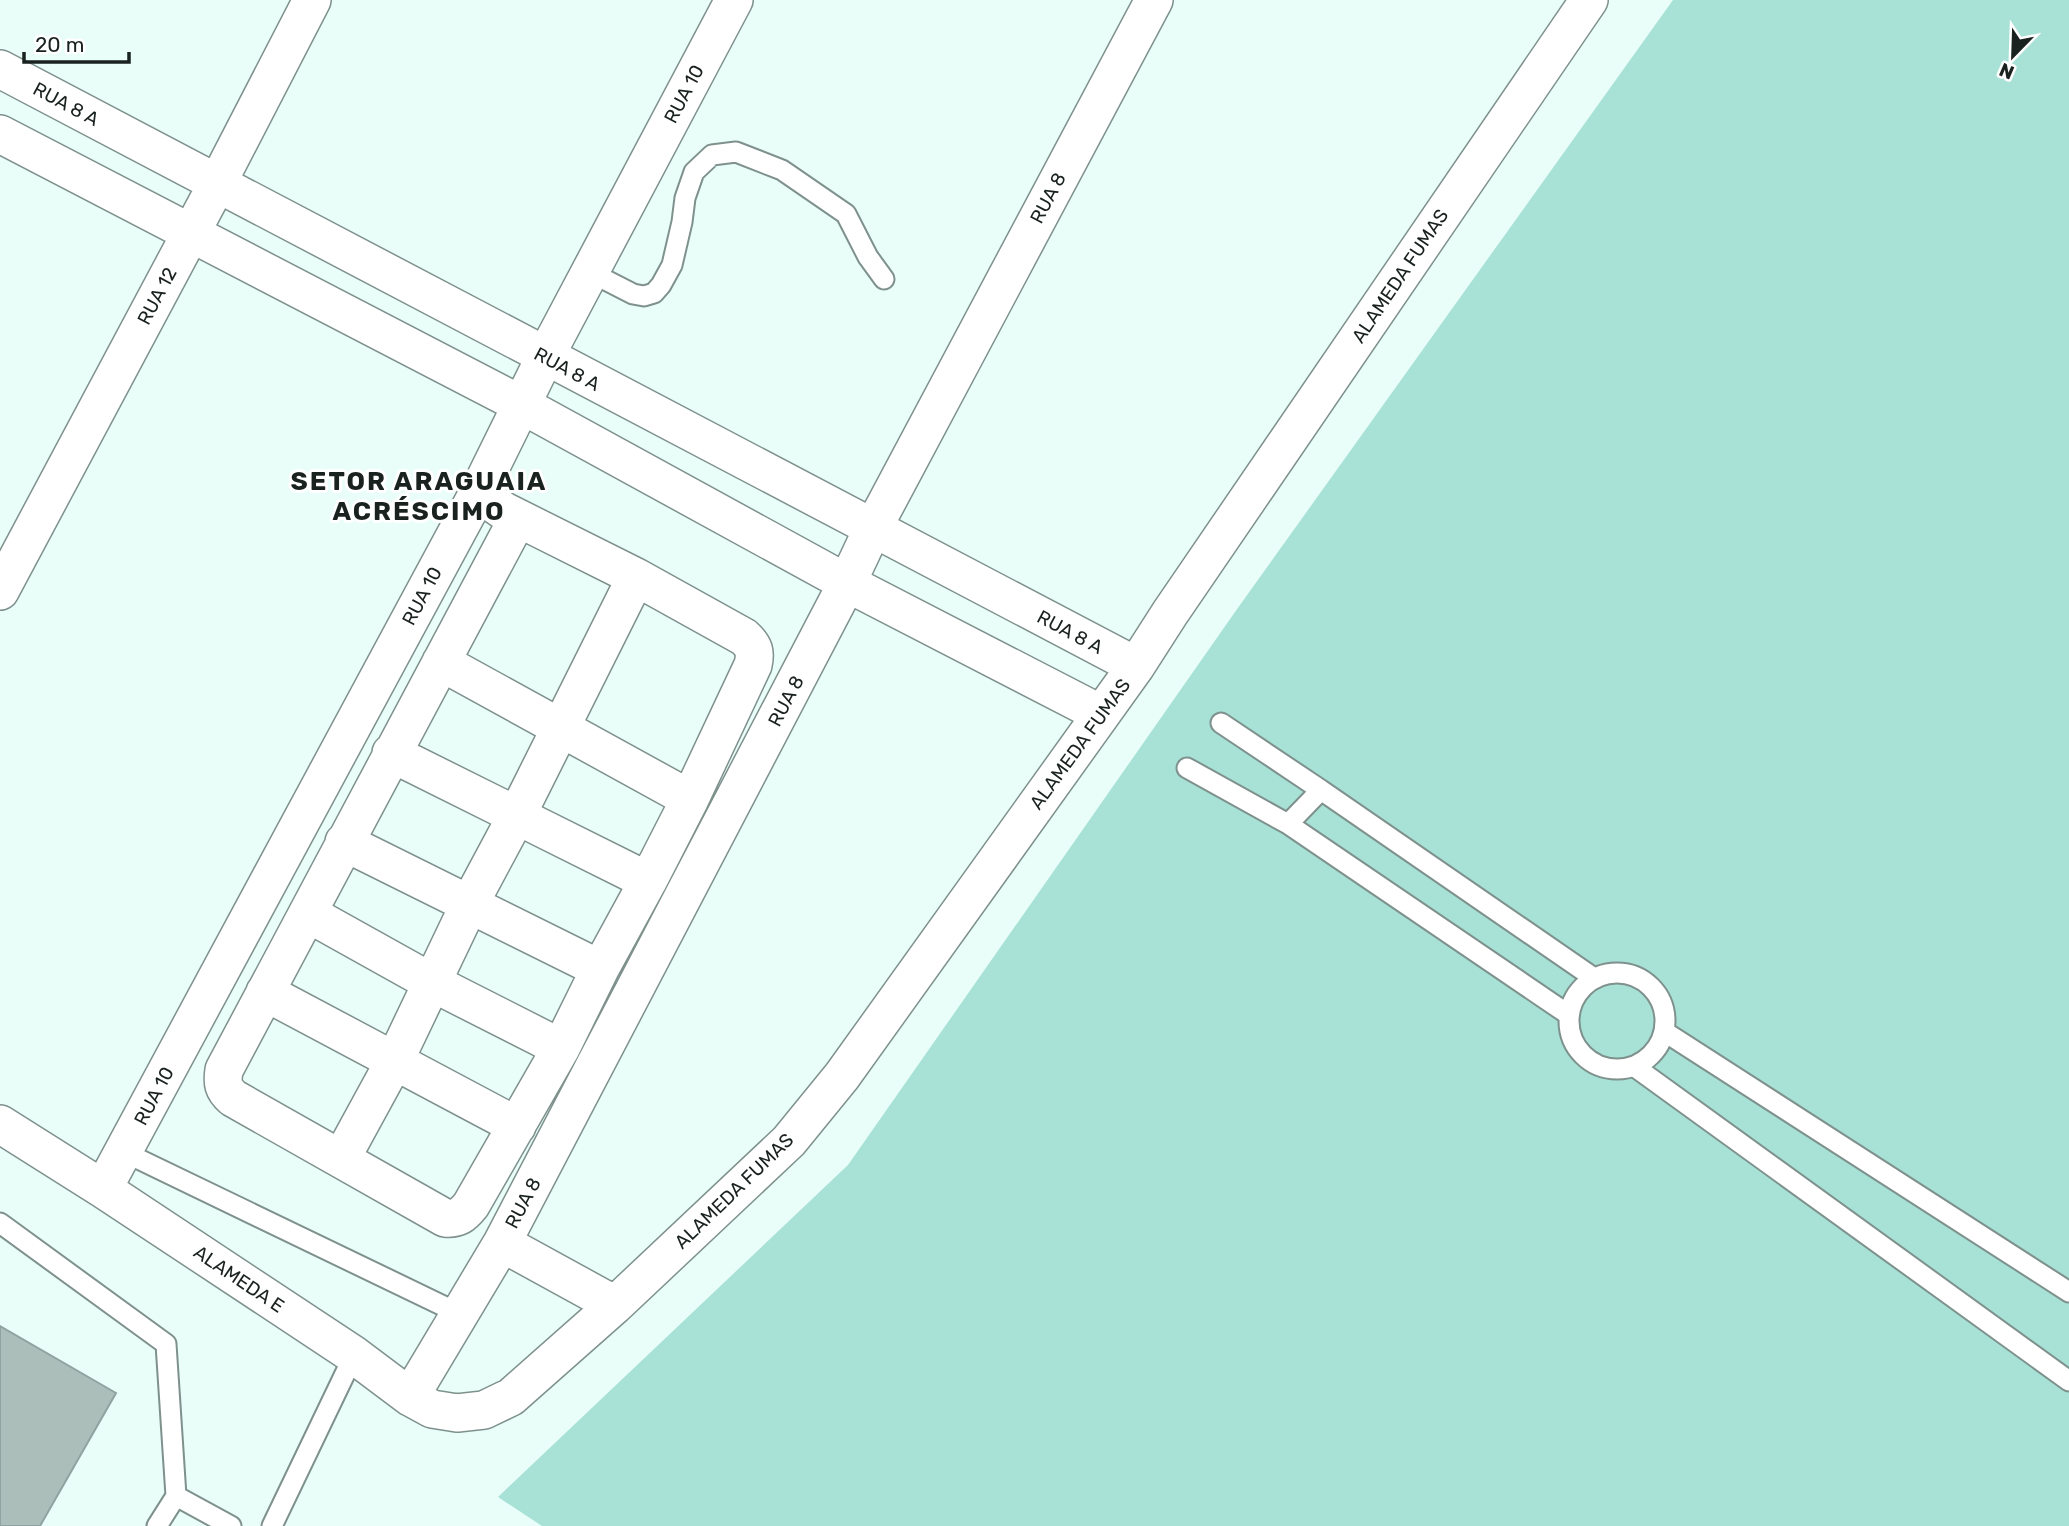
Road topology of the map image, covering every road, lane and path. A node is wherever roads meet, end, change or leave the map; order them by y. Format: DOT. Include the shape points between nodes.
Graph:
graph roads {
  1 [pos="312,0"];
  2 [pos="734,0"];
  3 [pos="1154,0"];
  4 [pos="1589,0"];
  5 [pos="0,69"];
  6 [pos="0,134"];
  7 [pos="217,184"];
  8 [pos="191,233"];
  9 [pos="590,272"];
  10 [pos="884,279"];
  11 [pos="545,357"];
  12 [pos="522,405"];
  13 [pos="478,492"];
  14 [pos="518,518"];
  15 [pos="873,528"];
  16 [pos="636,577"];
  17 [pos="847,583"];
  18 [pos="0,591"];
  19 [pos="441,662"];
  20 [pos="1136,666"];
  21 [pos="1101,714"];
  22 [pos="1221,723"];
  23 [pos="562,727"];
  24 [pos="391,753"];
  25 [pos="1187,768"];
  26 [pos="1321,790"];
  27 [pos="690,799"];
  28 [pos="516,817"];
  29 [pos="1288,824"];
  30 [pos="344,842"];
  31 [pos="649,881"];
  32 [pos="470,903"];
  33 [pos="309,914"];
  34 [pos="600,969"];
  35 [pos="1594,978"];
  36 [pos="431,982"];
  37 [pos="265,992"];
  38 [pos="1569,1015"];
  39 [pos="1665,1032"];
  40 [pos="561,1048"];
  41 [pos="395,1060"];
  42 [pos="1635,1066"];
  43 [pos="0,1124"];
  44 [pos="517,1126"];
  45 [pos="124,1152"];
  46 [pos="341,1159"];
  47 [pos="103,1189"];
  48 [pos="0,1223"];
  49 [pos="502,1243"];
  50 [pos="2069,1292"];
  51 [pos="615,1305"];
  52 [pos="460,1314"];
  53 [pos="354,1355"];
  54 [pos="2069,1381"];
  55 [pos="410,1397"];
  56 [pos="484,1410"];
  57 [pos="176,1496"];
  58 [pos="157,1526"];
  59 [pos="232,1526"];
  60 [pos="272,1526"];
  1 -- 7 [label="street, RUA 12"];
  2 -- 9 [label="street, RUA 10"];
  3 -- 15 [label="street, RUA 8"];
  4 -- 20 [label="street, ALAMEDA FUMAS"];
  5 -- 7 [label="street, RUA 8 A"];
  6 -- 8 [label="street"];
  7 -- 8 [label="street, RUA 12"];
  7 -- 11 [label="street, RUA 8 A"];
  8 -- 12 [label="street"];
  8 -- 18 [label="street, RUA 12"];
  9 -- 10 [label="lane" via="634,294 654,293 672,265 694,172 712,155 736,152 782,170 846,214"];
  9 -- 11 [label="street, RUA 10"];
  11 -- 12 [label="street, RUA 10"];
  11 -- 15 [label="street, RUA 8 A"];
  12 -- 13 [label="street, RUA 10"];
  12 -- 17 [label="street"];
  13 -- 14 [label="street"];
  13 -- 45 [label="street, RUA 10"];
  14 -- 16 [label="street"];
  14 -- 19 [label="street"];
  15 -- 17 [label="street, RUA 8"];
  15 -- 20 [label="street, RUA 8 A"];
  16 -- 23 [label="street"];
  16 -- 27 [label="street" via="744,637 755,654"];
  17 -- 21 [label="street"];
  17 -- 49 [label="street, RUA 8"];
  19 -- 23 [label="street"];
  19 -- 24 [label="street"];
  20 -- 21 [label="street, ALAMEDA FUMAS"];
  21 -- 51 [label="street, ALAMEDA FUMAS" via="842,1076 789,1142"];
  22 -- 26 [label="lane"];
  23 -- 27 [label="street"];
  23 -- 28 [label="street"];
  24 -- 28 [label="street"];
  24 -- 30 [label="street"];
  25 -- 29 [label="lane"];
  26 -- 29 [label="lane"];
  26 -- 35 [label="lane"];
  27 -- 31 [label="street"];
  28 -- 31 [label="street"];
  28 -- 32 [label="street"];
  29 -- 38 [label="lane"];
  30 -- 32 [label="street"];
  30 -- 33 [label="street"];
  31 -- 34 [label="street"];
  32 -- 34 [label="street"];
  32 -- 36 [label="street"];
  33 -- 36 [label="street"];
  33 -- 37 [label="street"];
  34 -- 40 [label="street"];
  35 -- 38 [label="lane" via="1577,994"];
  35 -- 39 [label="lane" via="1624,973 1652,987 1661,1000"];
  36 -- 40 [label="street"];
  36 -- 41 [label="street"];
  37 -- 41 [label="street"];
  37 -- 46 [label="street" via="224,1070 225,1091"];
  38 -- 42 [label="lane" via="1576,1047 1587,1059 1618,1070"];
  39 -- 42 [label="lane" via="1658,1047"];
  39 -- 50 [label="lane"];
  40 -- 44 [label="street"];
  41 -- 44 [label="street"];
  41 -- 46 [label="street"];
  42 -- 54 [label="lane"];
  43 -- 47 [label="street, ALAMEDA E"];
  44 -- 46 [label="street" via="471,1205 455,1219 435,1214"];
  45 -- 47 [label="street, RUA 10"];
  45 -- 52 [label="lane"];
  47 -- 53 [label="street, ALAMEDA E"];
  48 -- 57 [label="lane" via="166,1345"];
  49 -- 51 [label="street"];
  49 -- 52 [label="street, RUA 8"];
  51 -- 56 [label="street, ALAMEDA FUMAS" via="511,1397"];
  52 -- 55 [label="street, RUA 8"];
  53 -- 55 [label="street, ALAMEDA E"];
  53 -- 60 [label="lane"];
  55 -- 56 [label="street, ALAMEDA E" via="432,1409 457,1413"];
  57 -- 58 [label="lane"];
  57 -- 59 [label="lane"];
}
